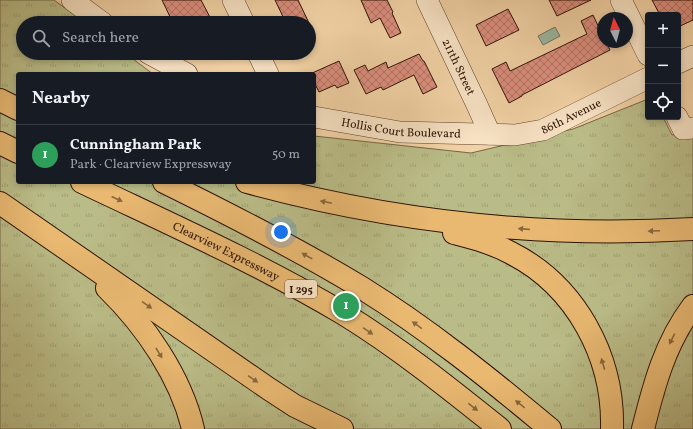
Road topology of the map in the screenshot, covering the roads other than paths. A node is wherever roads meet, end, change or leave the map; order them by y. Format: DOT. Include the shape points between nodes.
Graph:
graph roads {
  1 [pos="72,0"];
  2 [pos="233,0"];
  3 [pos="427,0"];
  4 [pos="621,0"];
  5 [pos="94,16"];
  6 [pos="241,16"];
  7 [pos="645,49"];
  8 [pos="693,56"];
  9 [pos="161,60"];
  10 [pos="261,60"];
  11 [pos="681,62"];
  12 [pos="183,72"];
  13 [pos="267,72"];
  14 [pos="645,79"];
  15 [pos="0,89"];
  16 [pos="16,95"];
  17 [pos="0,100"];
  18 [pos="16,108"];
  19 [pos="316,117"];
  20 [pos="490,134"];
  21 [pos="0,143"];
  22 [pos="16,151"];
  23 [pos="86,184"];
  24 [pos="168,184"];
  25 [pos="255,184"];
  26 [pos="0,203"];
  27 [pos="356,208"];
  28 [pos="693,229"];
  29 [pos="46,235"];
  30 [pos="693,306"];
  31 [pos="194,429"];
  32 [pos="342,429"];
  33 [pos="500,429"];
  34 [pos="550,429"];
  35 [pos="612,429"];
  36 [pos="643,429"];
  1 -- 5 [label="street"];
  2 -- 6 [label="street"];
  3 -- 20 [label="street, 211th Street"];
  4 -- 7 [label="street"];
  8 -- 11 [label="street"];
  9 -- 12 [label="street"];
  10 -- 13 [label="street"];
  14 -- 20 [label="street, 86th Avenue" via="543,130 515,135"];
  15 -- 16 [label="highway"];
  17 -- 18 [label="highway"];
  19 -- 20 [label="street, Hollis Court Boulevard" via="400,132"];
  21 -- 22 [label="highway"];
  23 -- 33 [label="highway, Clearview Expressway / I 295, one-way" via="253,264 345,315 434,377"];
  34 -- 24 [label="highway, I 295, one-way" via="492,381 362,288 270,236"];
  27 -- 25 [label="highway, one-way"];
  26 -- 29 [label="highway"];
  28 -- 27 [label="highway, one-way" via="617,232 535,230"];
  35 -- 27 [label="highway, one-way" via="608,385 601,357 589,331 563,293 536,269 511,253 478,240"];
  29 -- 31 [label="highway, one-way" via="104,285 135,319 175,381"];
  29 -- 32 [label="highway, one-way" via="269,390"];
  30 -- 36 [label="highway, one-way" via="675,333 662,361"];
}
